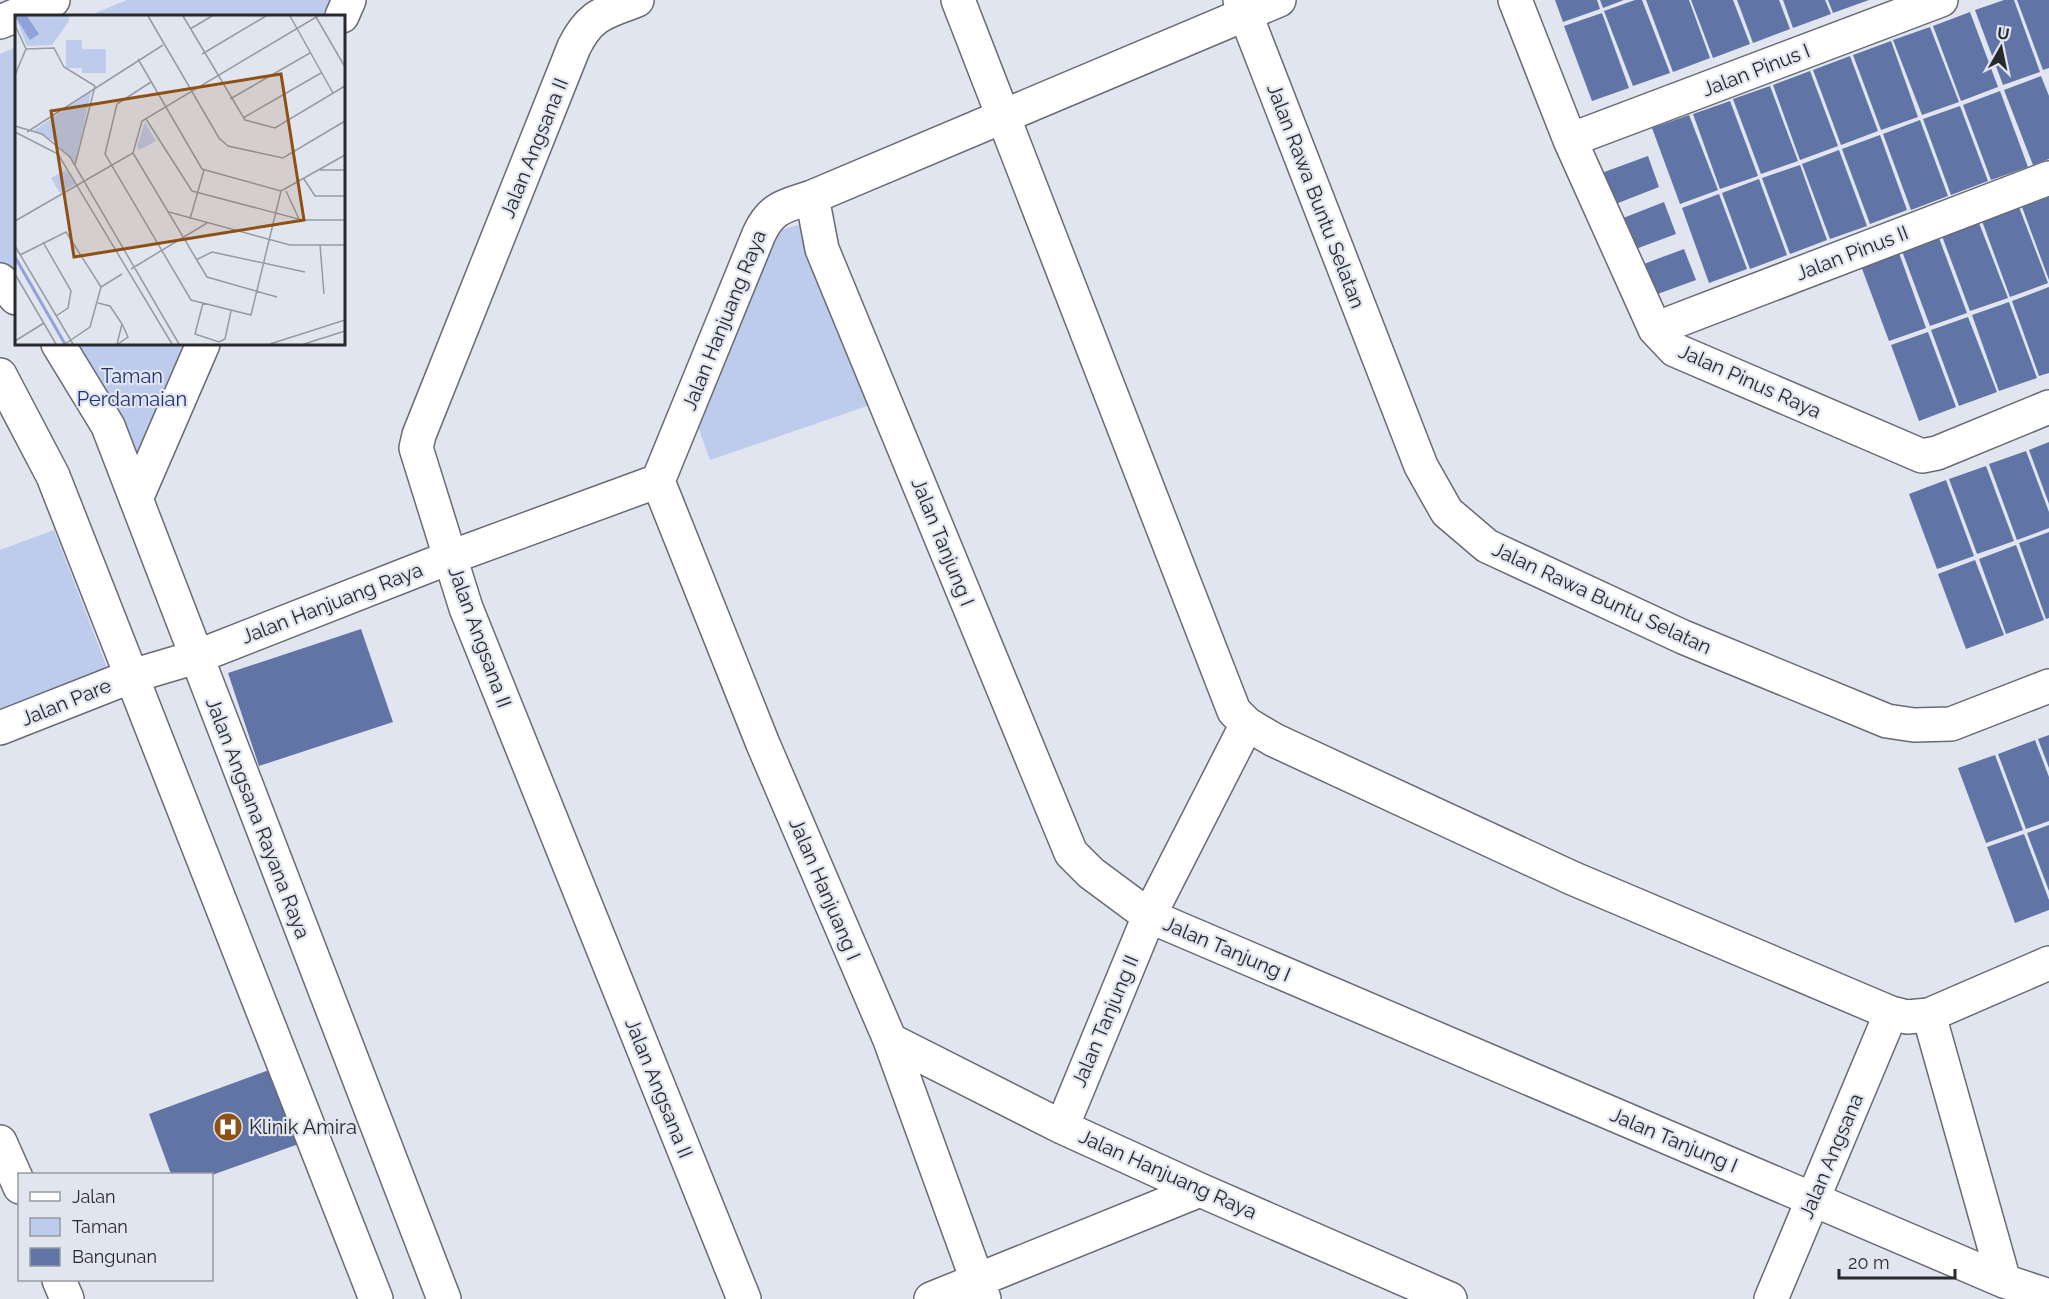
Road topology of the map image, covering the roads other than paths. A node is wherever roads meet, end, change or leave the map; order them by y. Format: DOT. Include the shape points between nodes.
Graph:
graph roads {
  1 [pos="53,0"];
  2 [pos="349,0"];
  3 [pos="637,0"];
  4 [pos="958,0"];
  5 [pos="1279,0"];
  6 [pos="1515,0"];
  7 [pos="1941,0"];
  8 [pos="1243,7"];
  9 [pos="17,15"];
  10 [pos="342,15"];
  11 [pos="15,16"];
  12 [pos="0,22"];
  13 [pos="1003,116"];
  14 [pos="1570,140"];
  15 [pos="2049,178"];
  16 [pos="812,197"];
  17 [pos="0,280"];
  18 [pos="15,297"];
  19 [pos="1655,329"];
  20 [pos="59,345"];
  21 [pos="203,345"];
  22 [pos="0,375"];
  23 [pos="2049,407"];
  24 [pos="658,481"];
  25 [pos="136,499"];
  26 [pos="451,557"];
  27 [pos="196,657"];
  28 [pos="132,676"];
  29 [pos="2049,686"];
  30 [pos="1247,724"];
  31 [pos="0,728"];
  32 [pos="1149,916"];
  33 [pos="2049,963"];
  34 [pos="1891,1012"];
  35 [pos="1929,1015"];
  36 [pos="890,1040"];
  37 [pos="1062,1127"];
  38 [pos="0,1142"];
  39 [pos="18,1182"];
  40 [pos="1200,1190"];
  41 [pos="1814,1200"];
  42 [pos="59,1281"];
  43 [pos="2004,1281"];
  44 [pos="981,1290"];
  45 [pos="2049,1296"];
  46 [pos="67,1299"];
  47 [pos="376,1299"];
  48 [pos="444,1299"];
  49 [pos="744,1299"];
  50 [pos="931,1299"];
  51 [pos="1450,1299"];
  52 [pos="1771,1299"];
  1 -- 9 [label="street"];
  2 -- 10 [label="street"];
  3 -- 26 [label="street, Jalan Angsana II" via="595,18 583,30 419,435 418,459"];
  4 -- 13 [label="street"];
  5 -- 8 [label="street, Jalan Hanjuang Raya"];
  6 -- 14 [label="street, Jalan Pinus Raya"];
  7 -- 14 [label="street, Jalan Pinus I"];
  8 -- 13 [label="street, Jalan Hanjuang Raya"];
  8 -- 29 [label="street, Jalan Rawa Buntu Selatan" via="1421,466 1446,512 1487,546 1683,637 1887,721 1914,726 1950,724"];
  11 -- 12 [label="street"];
  13 -- 16 [label="street, Jalan Hanjuang Raya"];
  13 -- 30 [label="street" via="1234,711"];
  14 -- 19 [label="street, Jalan Pinus Raya"];
  15 -- 19 [label="street, Jalan Pinus II"];
  16 -- 24 [label="street, Jalan Hanjuang Raya" via="776,210 766,219"];
  16 -- 32 [label="street, Jalan Tanjung I" via="822,249 1071,853 1090,873"];
  17 -- 18 [label="street"];
  19 -- 23 [label="street, Jalan Pinus Raya" via="1675,350 1922,456"];
  20 -- 25 [label="street, Jalan Angsana Rayana Raya" via="108,426"];
  21 -- 25 [label="street"];
  22 -- 28 [label="street" via="53,476"];
  24 -- 26 [label="street, Jalan Hanjuang Raya"];
  24 -- 36 [label="street, Jalan Hanjuang I" via="763,744"];
  25 -- 27 [label="street, Jalan Angsana Rayana Raya"];
  26 -- 27 [label="street, Jalan Hanjuang Raya"];
  26 -- 49 [label="street, Jalan Angsana II" via="466,608"];
  27 -- 28 [label="street, Jalan Hanjuang Raya"];
  27 -- 48 [label="street, Jalan Angsana Rayana Raya"];
  28 -- 31 [label="street, Jalan Pare"];
  28 -- 47 [label="street"];
  30 -- 32 [label="street, Jalan Tanjung II"];
  30 -- 34 [label="street" via="1572,878"];
  32 -- 37 [label="street, Jalan Tanjung II"];
  32 -- 41 [label="street, Jalan Tanjung I"];
  33 -- 35 [label="street"];
  34 -- 35 [label="street" via="1907,1017"];
  34 -- 41 [label="street, Jalan Angsana"];
  35 -- 43 [label="street"];
  36 -- 37 [label="street, Jalan Hanjuang Raya"];
  36 -- 44 [label="street, Jalan Hanjuang I"];
  37 -- 40 [label="street, Jalan Hanjuang Raya"];
  38 -- 39 [label="street"];
  40 -- 44 [label="street"];
  40 -- 51 [label="street, Jalan Hanjuang Raya"];
  41 -- 43 [label="street, Jalan Tanjung I"];
  41 -- 52 [label="street, Jalan Angsana"];
  42 -- 46 [label="street"];
  43 -- 45 [label="street, Jalan Tanjung I"];
  44 -- 50 [label="street"];
}
